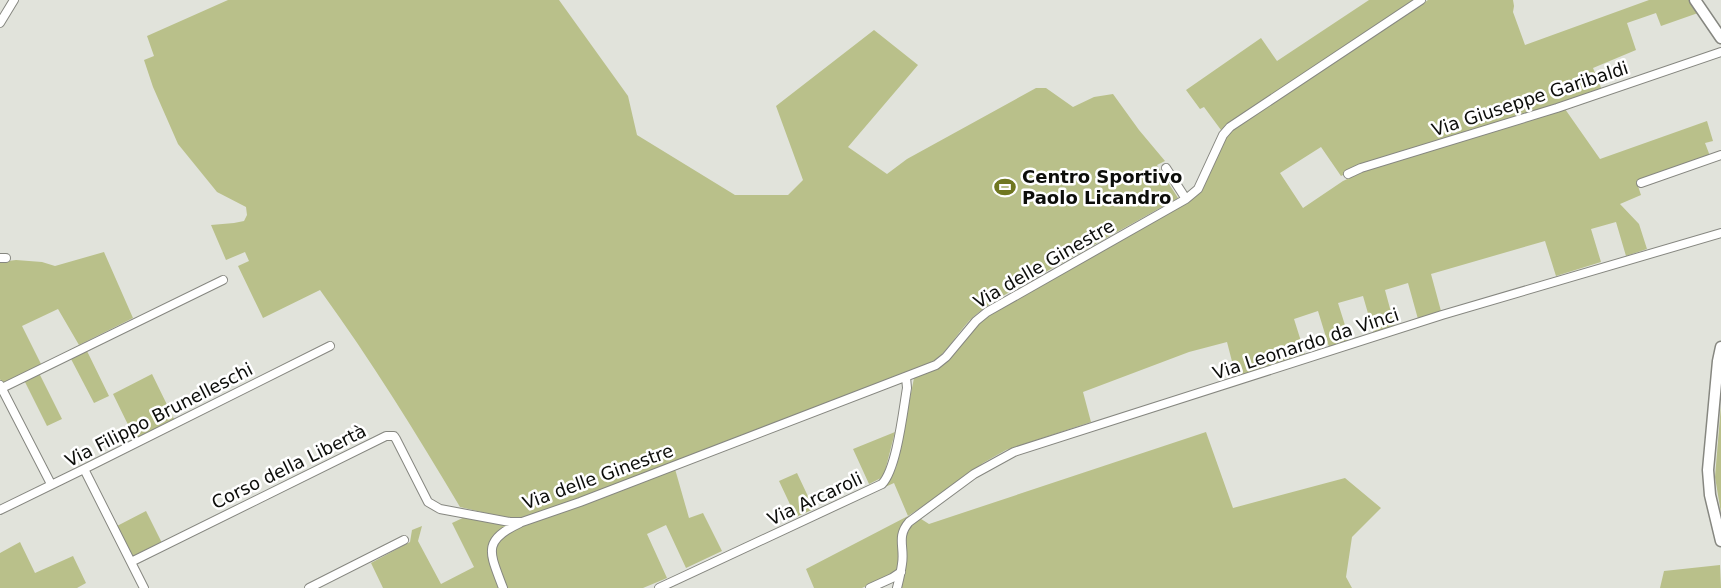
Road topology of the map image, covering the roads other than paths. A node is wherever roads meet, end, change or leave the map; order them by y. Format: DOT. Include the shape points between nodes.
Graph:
graph roads {
  1 [pos="14,0"];
  2 [pos="1421,0"];
  3 [pos="1695,0"];
  4 [pos="0,23"];
  5 [pos="1721,37"];
  6 [pos="1721,52"];
  7 [pos="1721,155"];
  8 [pos="1166,168"];
  9 [pos="1348,174"];
  10 [pos="1641,183"];
  11 [pos="1186,199"];
  12 [pos="1721,233"];
  13 [pos="223,280"];
  14 [pos="330,345"];
  15 [pos="1721,347"];
  16 [pos="906,377"];
  17 [pos="1,387"];
  18 [pos="84,470"];
  19 [pos="51,484"];
  20 [pos="0,510"];
  21 [pos="464,513"];
  22 [pos="522,522"];
  23 [pos="404,540"];
  24 [pos="1721,541"];
  25 [pos="131,562"];
  26 [pos="901,572"];
  27 [pos="880,583"];
  28 [pos="144,588"];
  29 [pos="309,588"];
  30 [pos="503,588"];
  31 [pos="659,588"];
  32 [pos="870,588"];
  33 [pos="892,588"];
  34 [pos="897,588"];
  1 -- 4 [label="street"];
  2 -- 11 [label="street, Via delle Ginestre" via="1230,128 1198,189"];
  3 -- 5 [label="main road"];
  6 -- 9 [label="street, Via Giuseppe Garibaldi"];
  7 -- 10 [label="street"];
  8 -- 11 [label="street"];
  11 -- 16 [label="street, Via delle Ginestre" via="1004,301 976,321 942,361"];
  12 -- 26 [label="street, Via Leonardo da Vinci" via="1442,315 1014,452 974,474 915,516 902,531"];
  13 -- 17 [label="street"];
  14 -- 18 [label="street, Via Filippo Brunelleschi"];
  15 -- 24 [label="main road" via="1708,470"];
  16 -- 22 [label="street, Via delle Ginestre"];
  16 -- 31 [label="street, Via Arcaroli" via="892,467 882,484"];
  17 -- 19 [label="street"];
  18 -- 19 [label="street, Via Filippo Brunelleschi"];
  18 -- 25 [label="street"];
  19 -- 20 [label="street, Via Filippo Brunelleschi"];
  21 -- 22 [label="street, Via delle Ginestre"];
  21 -- 25 [label="street, Corso della Libertà" via="440,509 428,502 396,439 386,436"];
  22 -- 30 [label="street" via="494,539 494,568"];
  23 -- 29 [label="street"];
  25 -- 28 [label="street"];
  26 -- 27 [label="street"];
  26 -- 34 [label="street"];
  27 -- 32 [label="street"];
  27 -- 33 [label="street"];
}
